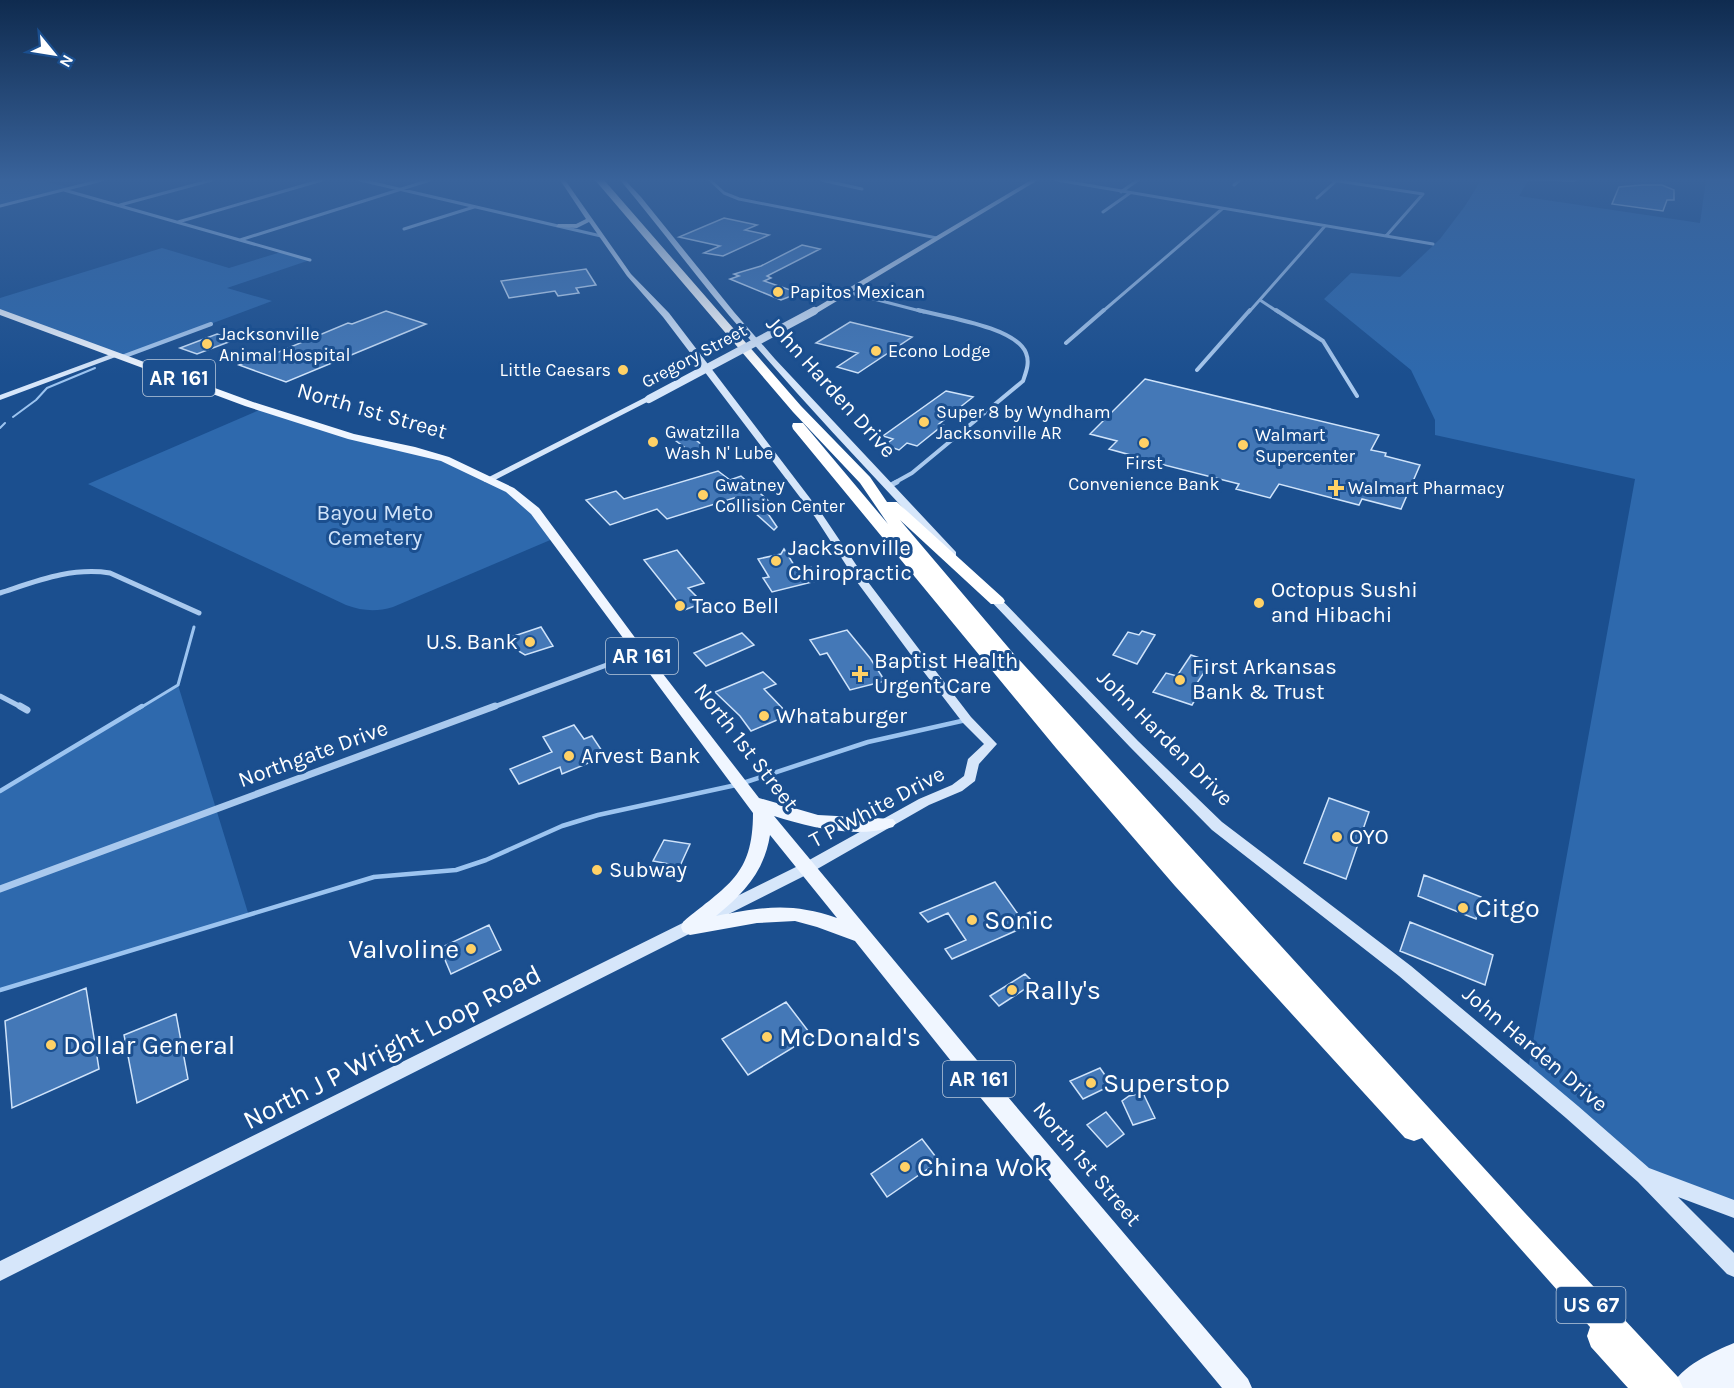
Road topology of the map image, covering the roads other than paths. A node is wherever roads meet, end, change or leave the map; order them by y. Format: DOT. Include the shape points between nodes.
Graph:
graph roads {
  1 [pos="257,245"];
  2 [pos="607,245"];
  3 [pos="646,245"];
  4 [pos="655,245"];
  5 [pos="678,245"];
  6 [pos="926,245"];
  7 [pos="1180,245"];
  8 [pos="1309,245"];
  9 [pos="310,260"];
  10 [pos="847,292"];
  11 [pos="1260,300"];
  12 [pos="0,312"];
  13 [pos="211,324"];
  14 [pos="1066,343"];
  15 [pos="120,356"];
  16 [pos="1197,370"];
  17 [pos="1357,396"];
  18 [pos="0,398"];
  19 [pos="488,480"];
  20 [pos="865,480"];
  21 [pos="889,486"];
  22 [pos="0,593"];
  23 [pos="997,601"];
  24 [pos="199,613"];
  25 [pos="639,653"];
  26 [pos="0,696"];
  27 [pos="27,710"];
  28 [pos="757,807"];
  29 [pos="887,823"];
  30 [pos="807,868"];
  31 [pos="0,889"];
  32 [pos="690,927"];
  33 [pos="861,935"];
  34 [pos="1644,1176"];
  35 [pos="1734,1209"];
  36 [pos="1510,1226"];
  37 [pos="1734,1267"];
  38 [pos="0,1271"];
  39 [pos="1734,1356"];
  40 [pos="1690,1383"];
  41 [pos="1734,1384"];
  42 [pos="1239,1388"];
  43 [pos="1649,1388"];
  44 [pos="1667,1388"];
  1 -- 9 [label="street"];
  2 -- 29 [label="main road, T P White Drive" via="666,315 819,516 861,580 967,720 991,744 973,762 970,778 957,788"];
  3 -- 36 [label="highway, US 67" via="1183,880"];
  4 -- 20 [label="highway, US 67" via="797,409"];
  5 -- 21 [label="main road, John Harden Drive" via="748,332"];
  6 -- 10 [label="main road, Gregory Street"];
  7 -- 14 [label="street"];
  8 -- 11 [label="street"];
  10 -- 19 [label="main road, Gregory Street, bridge"];
  10 -- 21 [label="street" via="999,331 1024,347 1029,366 1023,381 912,473"];
  11 -- 16 [label="street"];
  11 -- 17 [label="street" via="1323,341"];
  12 -- 15 [label="main road, North 1st Street / AR 161"];
  13 -- 15 [label="street"];
  15 -- 18 [label="main road"];
  15 -- 19 [label="main road, North 1st Street / AR 161" via="352,437 428,453"];
  19 -- 25 [label="main road, North 1st Street / AR 161" via="521,497 536,511"];
  20 -- 23 [label="highway"];
  20 -- 36 [label="highway, US 67" via="898,528 1007,657"];
  21 -- 23 [label="main road, John Harden Drive"];
  22 -- 24 [label="street" via="64,573 100,571"];
  23 -- 34 [label="main road, John Harden Drive" via="1217,826 1405,971"];
  25 -- 28 [label="main road, North 1st Street / AR 161"];
  25 -- 31 [label="street, Northgate Drive"];
  26 -- 27 [label="street"];
  28 -- 29 [label="main road" via="825,824"];
  28 -- 30 [label="main road, North 1st Street / AR 161"];
  28 -- 32 [label="main road" via="763,837 749,875"];
  29 -- 30 [label="main road, T P White Drive"];
  30 -- 32 [label="main road, North J P Wright Loop Road"];
  30 -- 33 [label="main road, North 1st Street / AR 161"];
  32 -- 33 [label="main road" via="793,914"];
  32 -- 38 [label="main road, North J P Wright Loop Road"];
  33 -- 42 [label="main road, North 1st Street / AR 161"];
  34 -- 35 [label="main road"];
  34 -- 37 [label="main road, John Harden Drive"];
  36 -- 43 [label="highway, US 67"];
  36 -- 44 [label="highway, US 67"];
  39 -- 40 [label="main road"];
  40 -- 41 [label="main road"];
}
